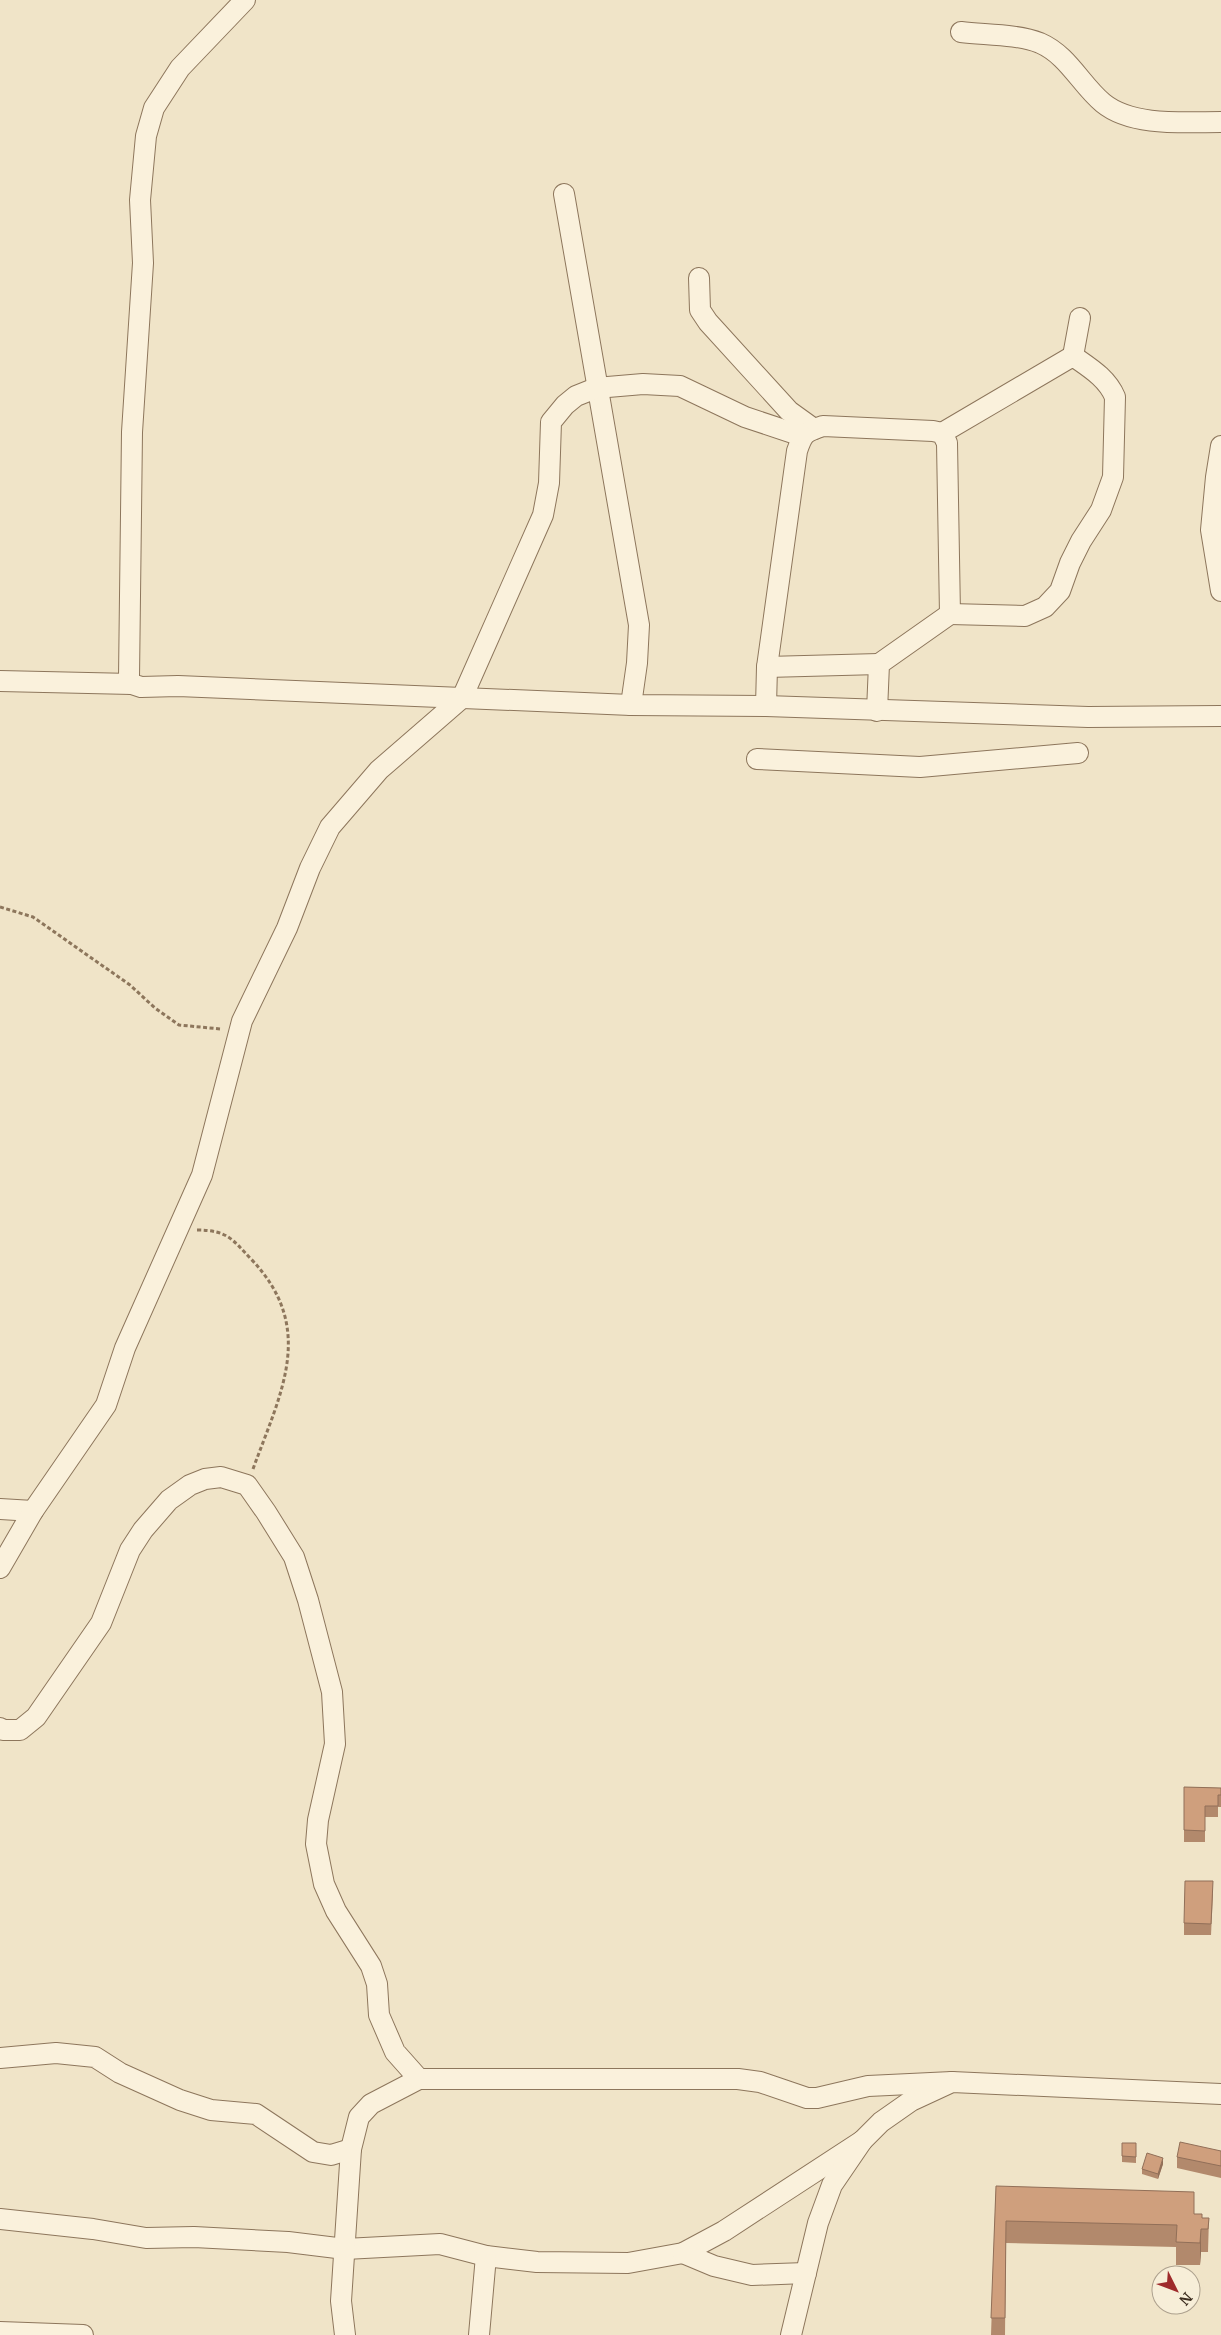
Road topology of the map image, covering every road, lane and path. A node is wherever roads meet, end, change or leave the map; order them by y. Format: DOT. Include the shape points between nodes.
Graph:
graph roads {
  1 [pos="245,0"];
  2 [pos="961,32"];
  3 [pos="1221,122"];
  4 [pos="564,194"];
  5 [pos="700,278"];
  6 [pos="1080,318"];
  7 [pos="1073,356"];
  8 [pos="596,388"];
  9 [pos="808,433"];
  10 [pos="942,433"];
  11 [pos="1221,446"];
  12 [pos="1221,591"];
  13 [pos="950,614"];
  14 [pos="879,664"];
  15 [pos="767,667"];
  16 [pos="0,681"];
  17 [pos="132,684"];
  18 [pos="462,698"];
  19 [pos="631,705"];
  20 [pos="766,706"];
  21 [pos="877,711"];
  22 [pos="1221,716"];
  23 [pos="1078,753"];
  24 [pos="757,759"];
  25 [pos="0,907"];
  26 [pos="242,1021"];
  27 [pos="178,1230"];
  28 [pos="247,1486"];
  29 [pos="0,1508"];
  30 [pos="33,1511"];
  31 [pos="0,1568"];
  32 [pos="0,1728"];
  33 [pos="1,2059"];
  34 [pos="419,2079"];
  35 [pos="952,2082"];
  36 [pos="1221,2094"];
  37 [pos="862,2141"];
  38 [pos="351,2149"];
  39 [pos="0,2219"];
  40 [pos="346,2249"];
  41 [pos="683,2253"];
  42 [pos="486,2256"];
  43 [pos="806,2273"];
  44 [pos="0,2332"];
  45 [pos="83,2335"];
  46 [pos="345,2335"];
  47 [pos="479,2335"];
  48 [pos="791,2335"];
  1 -- 17 [label="street" via="180,68 154,108 146,136 140,200 143,263 132,432 129,678"];
  2 -- 3 [label="street" via="1040,44 1060,57 1104,104 1126,115 1151,121"];
  4 -- 8 [label="street"];
  5 -- 9 [label="street" via="700,310 708,322"];
  6 -- 7 [label="street"];
  7 -- 10 [label="street"];
  7 -- 13 [label="street" via="1098,373 1110,386 1115,398 1113,477 1101,510 1081,541 1060,591 1045,607 1025,616"];
  8 -- 9 [label="street" via="644,384 680,386 745,417"];
  8 -- 18 [label="street" via="565,404 552,422 549,483 543,515"];
  8 -- 19 [label="street" via="639,625"];
  9 -- 10 [label="street" via="823,426"];
  9 -- 15 [label="street" via="797,451"];
  10 -- 13 [label="street" via="947,443"];
  11 -- 12 [label="street" via="1211,530"];
  13 -- 14 [label="street"];
  14 -- 15 [label="street"];
  14 -- 21 [label="street"];
  15 -- 20 [label="street"];
  16 -- 17 [label="street"];
  17 -- 18 [label="street" via="141,687"];
  18 -- 19 [label="street"];
  18 -- 26 [label="street" via="379,770 330,826 310,868 288,928"];
  19 -- 20 [label="street"];
  20 -- 21 [label="street"];
  21 -- 22 [label="street" via="1088,717"];
  23 -- 24 [label="street" via="920,767"];
  25 -- 26 [label="path" via="33,917 130,985 179,1025 218,1031"];
  26 -- 27 [label="street" via="202,1175"];
  27 -- 28 [label="path" via="213,1230 232,1238 277,1291 285,1314 289,1348 286,1378"];
  27 -- 30 [label="street" via="125,1348 106,1405"];
  28 -- 32 [label="street" via="221,1477 205,1479 169,1500 130,1550 101,1622 36,1717 20,1730"];
  28 -- 34 [label="street" via="294,1557 332,1692 335,1744 318,1820 316,1844 324,1884 336,1910 371,1966 377,1984 379,2015 395,2052"];
  29 -- 30 [label="street"];
  30 -- 31 [label="street"];
  33 -- 38 [label="street" via="56,2053 95,2057 120,2073 180,2100 211,2110 256,2114 313,2152 330,2155"];
  34 -- 35 [label="street" via="738,2079 760,2082 807,2098 868,2086"];
  34 -- 38 [label="street" via="371,2104 359,2117"];
  35 -- 36 [label="street"];
  35 -- 37 [label="street" via="894,2111"];
  37 -- 41 [label="street" via="724,2231"];
  37 -- 43 [label="street" via="832,2185"];
  38 -- 40 [label="street"];
  39 -- 40 [label="street" via="146,2238 204,2237"];
  40 -- 42 [label="street" via="440,2244"];
  40 -- 46 [label="street" via="341,2300"];
  41 -- 42 [label="street" via="628,2263 537,2262"];
  41 -- 43 [label="street" via="714,2266 752,2275"];
  42 -- 47 [label="street"];
  43 -- 48 [label="street"];
  44 -- 45 [label="street"];
}
